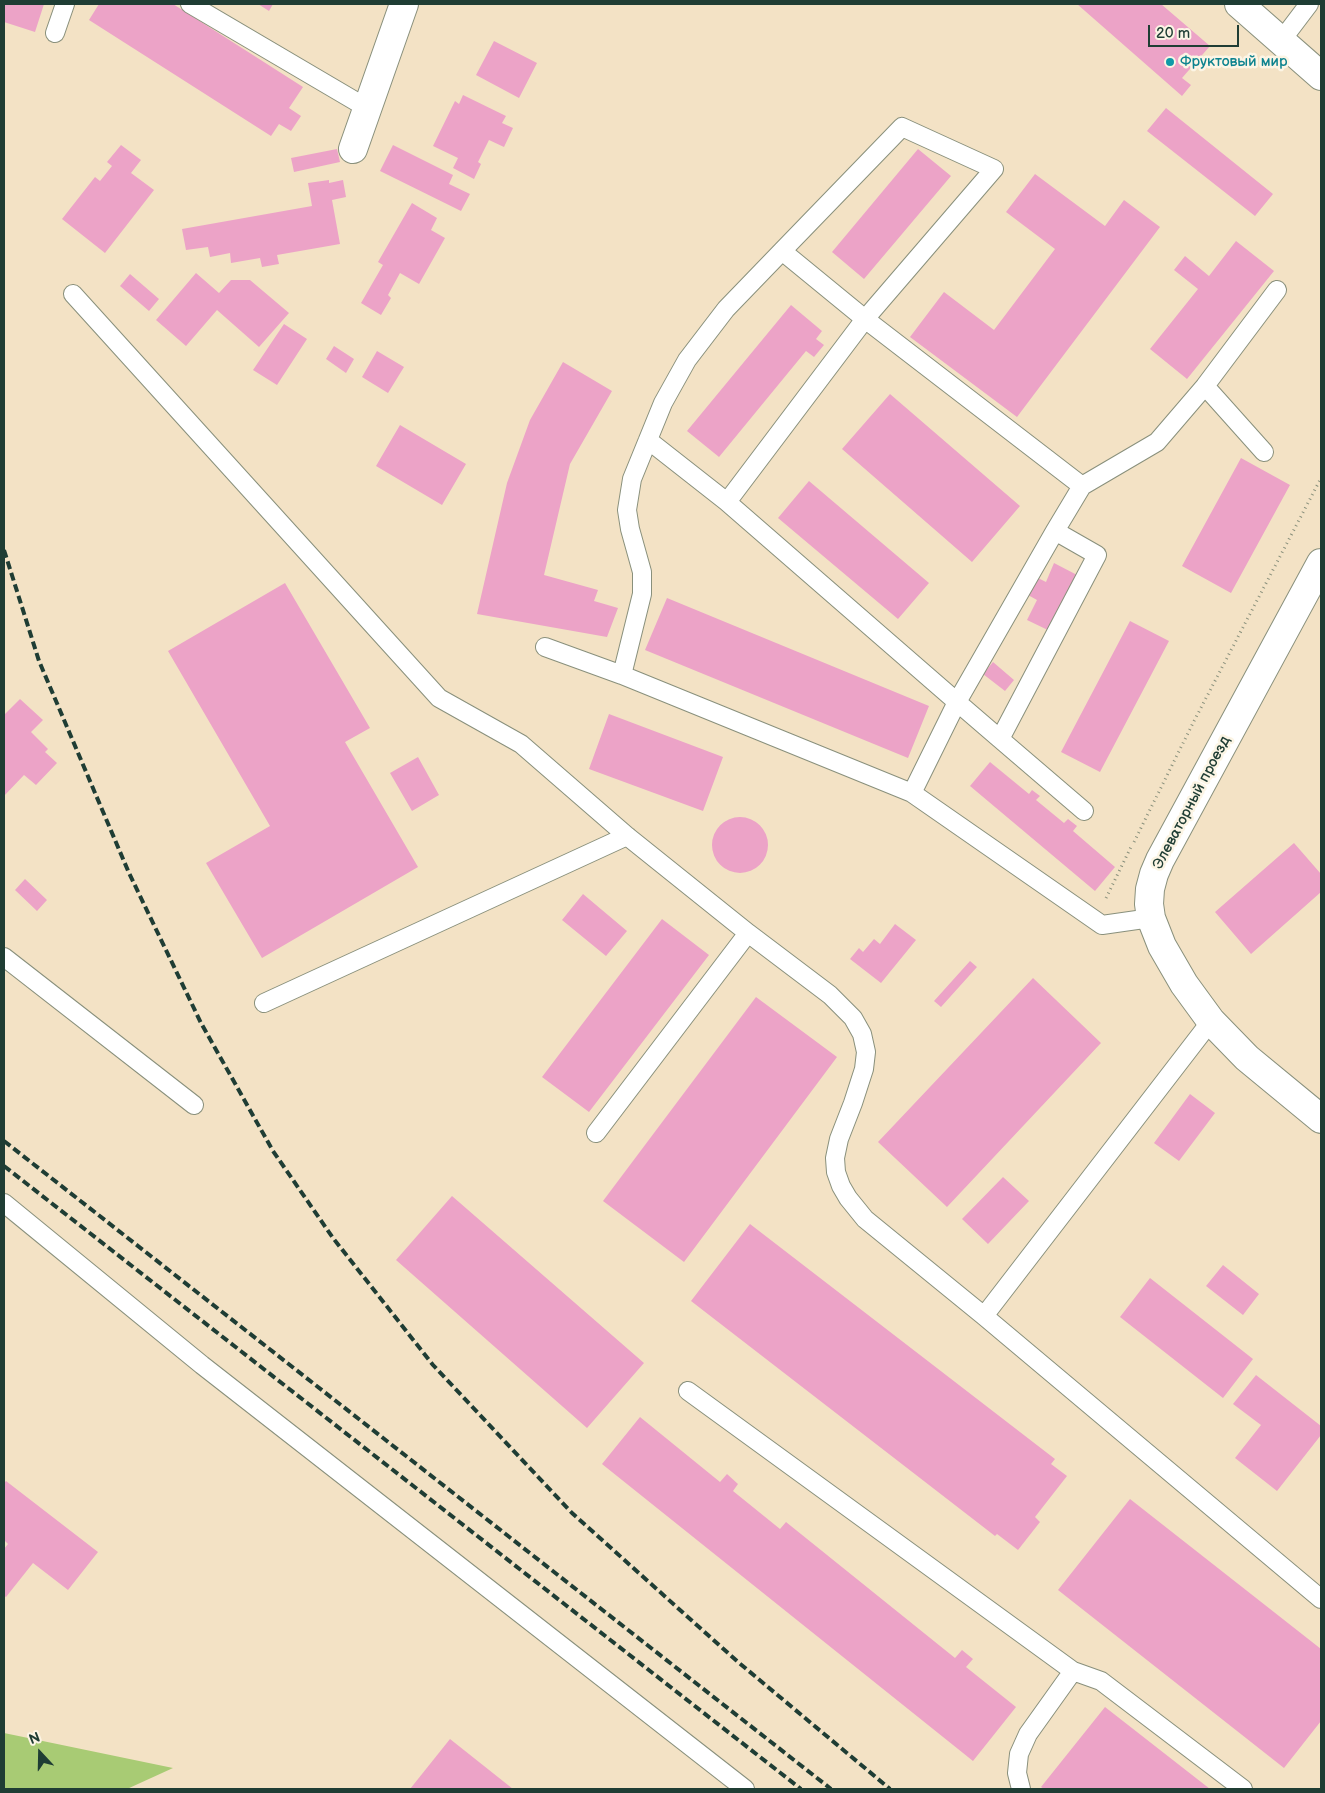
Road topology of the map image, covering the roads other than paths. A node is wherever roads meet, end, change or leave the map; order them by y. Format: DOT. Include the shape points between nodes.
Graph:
graph roads {
  1 [pos="65,4"];
  2 [pos="190,4"];
  3 [pos="404,4"];
  4 [pos="1239,4"];
  5 [pos="1309,4"];
  6 [pos="55,33"];
  7 [pos="1281,41"];
  8 [pos="1321,76"];
  9 [pos="367,108"];
  10 [pos="353,149"];
  11 [pos="782,251"];
  12 [pos="1277,290"];
  13 [pos="73,294"];
  14 [pos="865,319"];
  15 [pos="1205,386"];
  16 [pos="648,440"];
  17 [pos="1264,452"];
  18 [pos="1082,486"];
  19 [pos="728,502"];
  20 [pos="1055,531"];
  21 [pos="1321,563"];
  22 [pos="545,647"];
  23 [pos="622,675"];
  24 [pos="957,702"];
  25 [pos="1000,739"];
  26 [pos="912,793"];
  27 [pos="1084,811"];
  28 [pos="628,836"];
  29 [pos="1151,918"];
  30 [pos="748,933"];
  31 [pos="4,957"];
  32 [pos="264,1003"];
  33 [pos="1211,1021"];
  34 [pos="194,1105"];
  35 [pos="1321,1119"];
  36 [pos="596,1133"];
  37 [pos="4,1203"];
  38 [pos="984,1316"];
  39 [pos="688,1391"];
  40 [pos="1321,1599"];
  41 [pos="1073,1671"];
  42 [pos="745,1789"];
  43 [pos="1021,1789"];
  44 [pos="1243,1789"];
  1 -- 6 [label="lane"];
  2 -- 9 [label="lane"];
  3 -- 9 [label="street"];
  4 -- 7 [label="street"];
  5 -- 7 [label="lane"];
  7 -- 8 [label="street"];
  9 -- 10 [label="street"];
  11 -- 14 [label="lane"];
  11 -- 14 [label="lane" via="902,128 994,170"];
  11 -- 16 [label="lane" via="726,308 686,360"];
  12 -- 15 [label="lane"];
  13 -- 28 [label="lane" via="439,698 520,744"];
  14 -- 18 [label="lane"];
  14 -- 19 [label="lane"];
  15 -- 17 [label="lane"];
  15 -- 18 [label="lane" via="1157,442"];
  16 -- 19 [label="lane"];
  16 -- 23 [label="lane" via="632,479 627,510 642,572 642,594"];
  18 -- 20 [label="lane"];
  19 -- 24 [label="lane"];
  20 -- 24 [label="lane"];
  20 -- 25 [label="lane" via="1097,555"];
  21 -- 29 [label="street, Элеваторный проезд" via="1160,860 1150,889"];
  22 -- 23 [label="lane"];
  23 -- 26 [label="lane"];
  24 -- 25 [label="lane"];
  24 -- 26 [label="lane"];
  25 -- 27 [label="lane"];
  26 -- 29 [label="lane" via="1094,921 1102,925"];
  28 -- 30 [label="lane"];
  28 -- 32 [label="lane"];
  29 -- 33 [label="street, Элеваторный проезд" via="1162,946 1184,984"];
  30 -- 36 [label="lane"];
  30 -- 38 [label="lane" via="830,994 862,1034 866,1052 864,1069 839,1139 836,1158 836,1172 844,1192 865,1219"];
  31 -- 34 [label="lane"];
  33 -- 35 [label="street, Элеваторный проезд" via="1247,1058"];
  33 -- 38 [label="lane"];
  37 -- 42 [label="lane" via="202,1365"];
  38 -- 40 [label="lane"];
  39 -- 41 [label="lane"];
  41 -- 43 [label="lane" via="1028,1734 1019,1754 1017,1773"];
  41 -- 44 [label="lane" via="1101,1681"];
}
